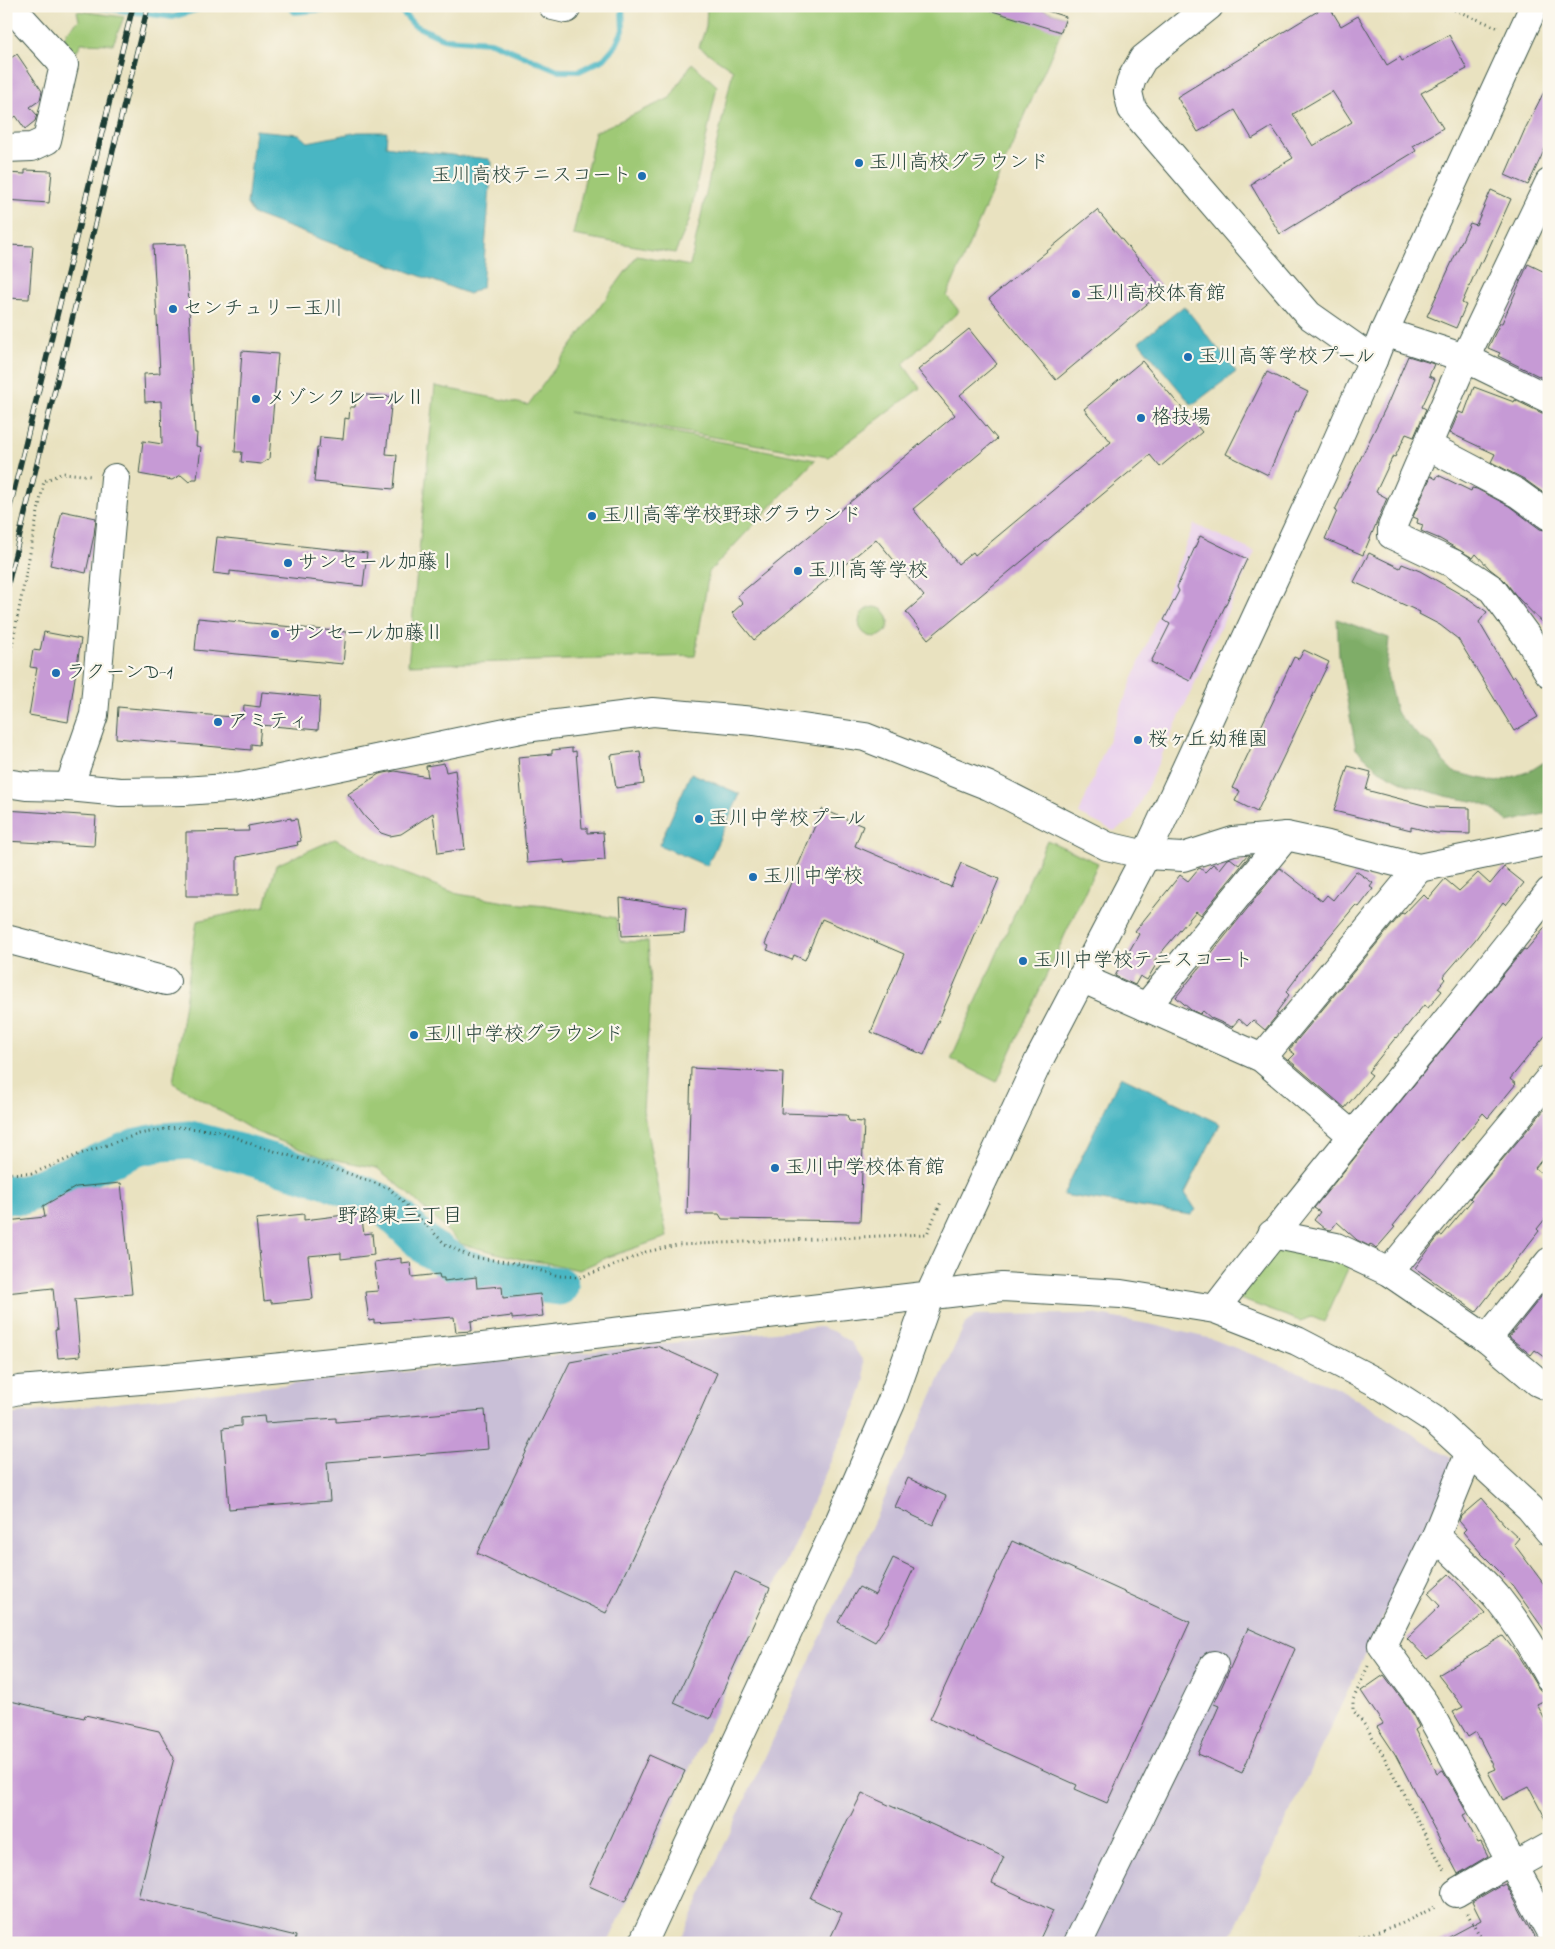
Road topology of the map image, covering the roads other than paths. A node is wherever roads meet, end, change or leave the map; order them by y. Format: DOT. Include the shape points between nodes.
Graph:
graph roads {
  1 [pos="10,6"];
  2 [pos="554,6"];
  3 [pos="567,6"];
  4 [pos="1209,6"];
  5 [pos="1534,6"];
  6 [pos="6,148"];
  7 [pos="1549,182"];
  8 [pos="1384,332"];
  9 [pos="1465,358"];
  10 [pos="1373,360"];
  11 [pos="1549,399"];
  12 [pos="1428,446"];
  13 [pos="115,478"];
  14 [pos="1549,516"];
  15 [pos="1549,672"];
  16 [pos="6,766"];
  17 [pos="6,783"];
  18 [pos="68,787"];
  19 [pos="1286,836"];
  20 [pos="1549,841"];
  21 [pos="1146,855"];
  22 [pos="1418,868"];
  23 [pos="1549,892"];
  24 [pos="6,939"];
  25 [pos="1081,978"];
  26 [pos="166,981"];
  27 [pos="1146,1007"];
  28 [pos="1262,1058"];
  29 [pos="1549,1079"];
  30 [pos="1352,1135"];
  31 [pos="1272,1234"];
  32 [pos="1549,1262"];
  33 [pos="1389,1272"];
  34 [pos="930,1294"];
  35 [pos="1215,1309"];
  36 [pos="1487,1339"];
  37 [pos="1549,1387"];
  38 [pos="6,1393"];
  39 [pos="1470,1452"];
  40 [pos="1549,1531"];
  41 [pos="1436,1536"];
  42 [pos="1214,1665"];
  43 [pos="1549,1677"];
  44 [pos="1549,1846"];
  45 [pos="1513,1863"];
  46 [pos="1456,1893"];
  47 [pos="1549,1930"];
  48 [pos="643,1943"];
  49 [pos="1078,1943"];
  1 -- 6 [label="street" via="64,65 47,140 32,147"];
  2 -- 3 [label="street" via="566,9"];
  4 -- 10 [label="street" via="1143,59 1128,92 1132,109 1309,315"];
  5 -- 8 [label="street"];
  7 -- 9 [label="street"];
  8 -- 9 [label="street"];
  8 -- 10 [label="street"];
  9 -- 11 [label="street"];
  9 -- 12 [label="street"];
  10 -- 21 [label="street"];
  12 -- 14 [label="street" via="1517,493"];
  12 -- 15 [label="street" via="1392,527 1392,535 1454,564 1492,589"];
  13 -- 18 [label="street" via="94,715"];
  16 -- 18 [label="street"];
  17 -- 18 [label="street"];
  18 -- 21 [label="street" via="129,792 241,787 525,728 653,712 865,737 989,786 1107,846"];
  19 -- 21 [label="street" via="1233,841 1183,856"];
  19 -- 22 [label="street"];
  19 -- 27 [label="street"];
  20 -- 22 [label="street"];
  21 -- 25 [label="street"];
  22 -- 28 [label="street"];
  23 -- 30 [label="street"];
  24 -- 26 [label="street"];
  25 -- 27 [label="street"];
  25 -- 34 [label="street" via="1039,1060"];
  27 -- 28 [label="street"];
  28 -- 30 [label="street"];
  29 -- 33 [label="street"];
  30 -- 31 [label="street"];
  31 -- 33 [label="street" via="1336,1247"];
  31 -- 35 [label="street"];
  32 -- 36 [label="street"];
  33 -- 36 [label="street"];
  34 -- 35 [label="street" via="1012,1287 1121,1294"];
  34 -- 38 [label="street" via="474,1348"];
  34 -- 48 [label="street" via="891,1403 839,1522"];
  35 -- 39 [label="street" via="1297,1341 1376,1382 1433,1419"];
  36 -- 37 [label="street" via="1538,1382"];
  39 -- 40 [label="street" via="1530,1508"];
  39 -- 41 [label="street"];
  41 -- 43 [label="street" via="1496,1596"];
  41 -- 45 [label="street" via="1382,1645 1424,1703"];
  42 -- 49 [label="street"];
  44 -- 45 [label="street"];
  45 -- 46 [label="street"];
  45 -- 47 [label="street"];
}
